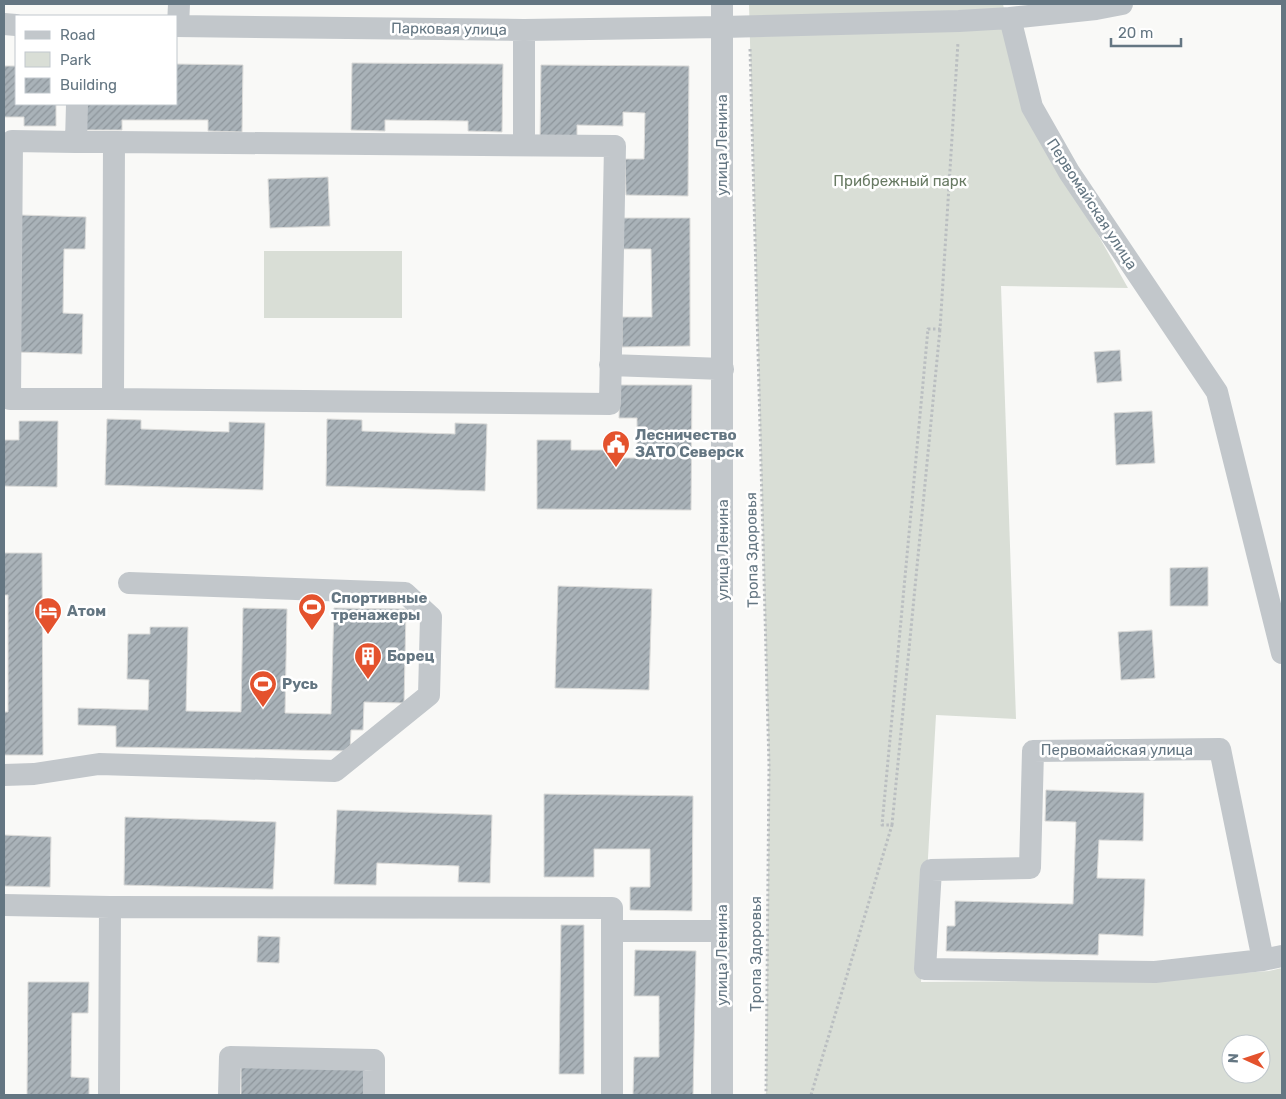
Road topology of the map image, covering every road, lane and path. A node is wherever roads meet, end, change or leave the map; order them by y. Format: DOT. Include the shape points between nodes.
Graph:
graph roads {
  1 [pos="722,4"];
  2 [pos="1122,4"];
  3 [pos="178,18"];
  4 [pos="1010,18"];
  5 [pos="959,21"];
  6 [pos="750,26"];
  7 [pos="722,27"];
  8 [pos="524,30"];
  9 [pos="76,105"];
  10 [pos="76,142"];
  11 [pos="114,142"];
  12 [pos="524,146"];
  13 [pos="940,329"];
  14 [pos="610,365"];
  15 [pos="723,369"];
  16 [pos="113,400"];
  17 [pos="129,583"];
  18 [pos="1282,653"];
  19 [pos="4,775"];
  20 [pos="892,825"];
  21 [pos="4,905"];
  22 [pos="110,908"];
  23 [pos="613,931"];
  24 [pos="722,931"];
  25 [pos="1273,958"];
  26 [pos="109,1095"];
  27 [pos="229,1095"];
  28 [pos="374,1095"];
  29 [pos="612,1095"];
  30 [pos="722,1095"];
  31 [pos="766,1095"];
  32 [pos="811,1095"];
  1 -- 7 [label="street, улица Ленина"];
  2 -- 4 [label="street"];
  3 -- 8 [label="street, Парковая улица"];
  4 -- 5 [label="street"];
  4 -- 18 [label="street, Первомайская улица" via="1032,107 1069,172 1217,392"];
  5 -- 6 [label="street"];
  5 -- 13 [label="path"];
  6 -- 7 [label="street"];
  6 -- 31 [label="path, Тропа Здоровья" via="769,766"];
  7 -- 8 [label="street, Парковая улица"];
  7 -- 15 [label="street, улица Ленина"];
  8 -- 12 [label="street"];
  9 -- 10 [label="street"];
  10 -- 11 [label="street"];
  10 -- 16 [label="street" via="12,142 10,398"];
  11 -- 12 [label="street"];
  11 -- 16 [label="street"];
  12 -- 14 [label="street" via="614,146"];
  13 -- 20 [label="path"];
  13 -- 20 [label="path" via="928,329 882,825"];
  14 -- 15 [label="street"];
  14 -- 16 [label="street" via="610,404"];
  15 -- 24 [label="street, улица Ленина"];
  17 -- 19 [label="street" via="405,593 431,617 430,695 335,770 99,764"];
  20 -- 32 [label="path"];
  21 -- 22 [label="street"];
  22 -- 23 [label="street" via="612,908"];
  22 -- 26 [label="street"];
  23 -- 24 [label="street"];
  23 -- 29 [label="street"];
  24 -- 30 [label="street, улица Ленина"];
  25 -- 25 [label="street, Первомайская улица" via="1220,750 1033,750 1030,868 931,870 925,968 1155,972"];
  27 -- 28 [label="street" via="230,1057 374,1060"];
}
